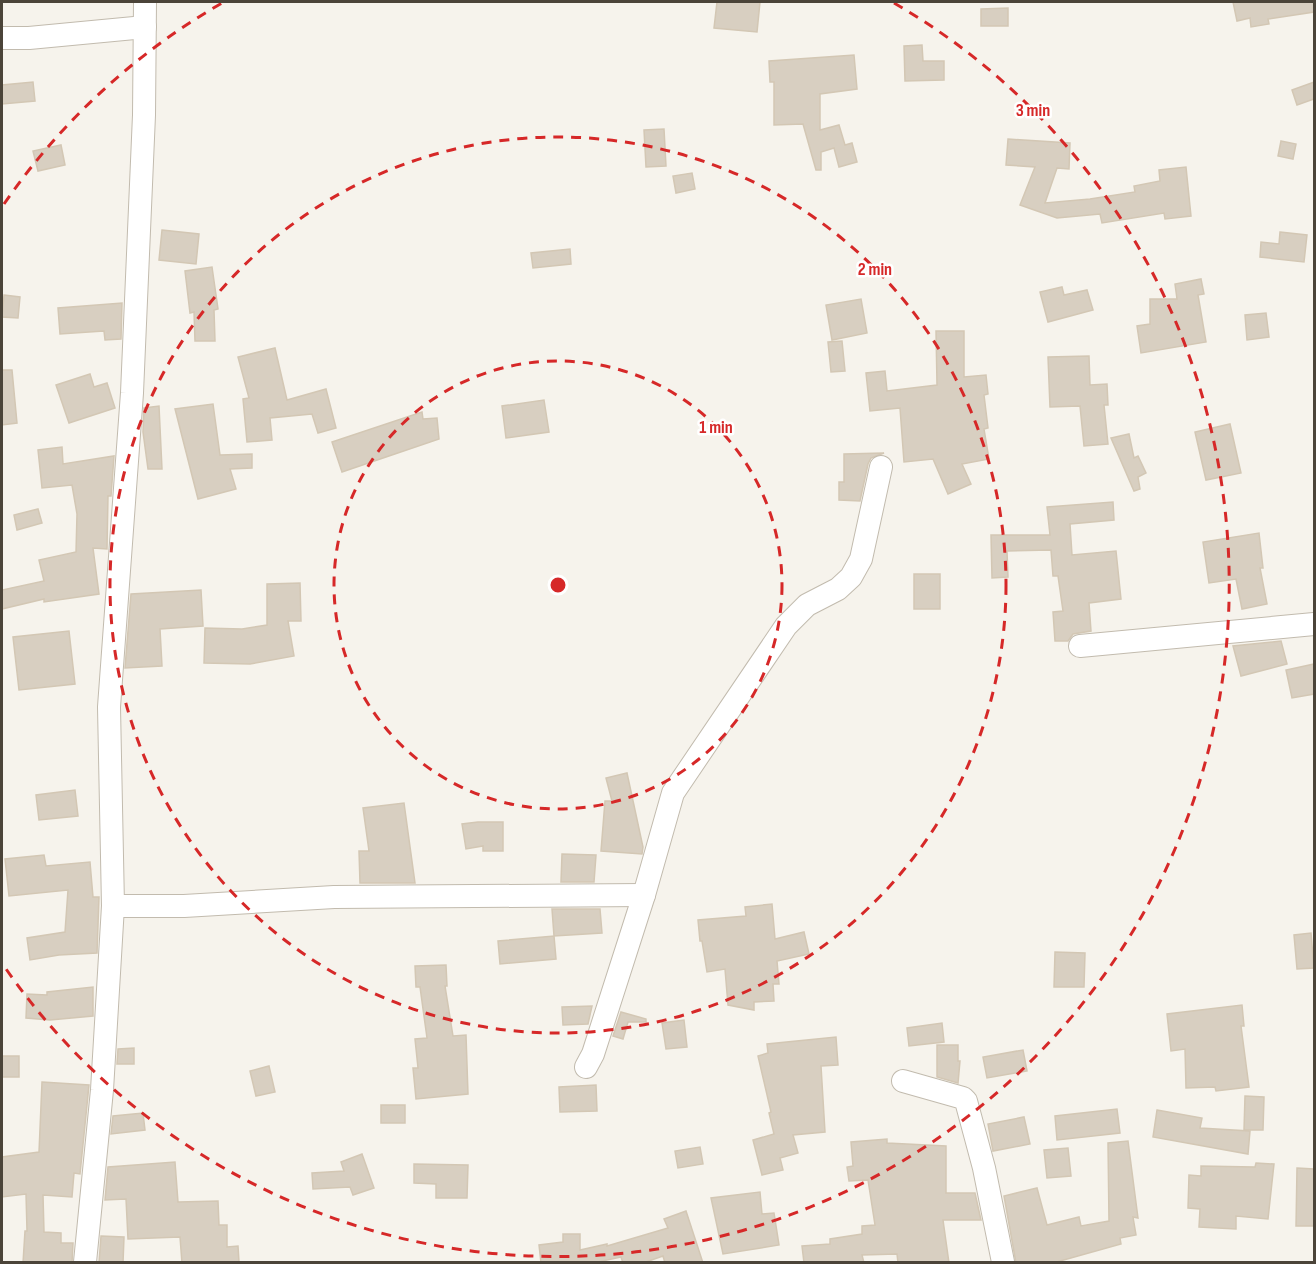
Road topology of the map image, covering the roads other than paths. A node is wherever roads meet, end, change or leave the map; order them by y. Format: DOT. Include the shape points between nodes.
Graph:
graph roads {
  1 [pos="145,2"];
  2 [pos="145,27"];
  3 [pos="2,38"];
  4 [pos="881,466"];
  5 [pos="1314,624"];
  6 [pos="1080,646"];
  7 [pos="644,895"];
  8 [pos="113,906"];
  9 [pos="586,1067"];
  10 [pos="903,1081"];
  11 [pos="85,1263"];
  12 [pos="1003,1263"];
  1 -- 2 [label="street"];
  2 -- 3 [label="street"];
  2 -- 8 [label="street" via="132,393 109,707"];
  4 -- 7 [label="street" via="861,559 851,577 838,589 807,605 786,626 673,793"];
  5 -- 6 [label="street"];
  7 -- 8 [label="street" via="334,897"];
  7 -- 9 [label="street"];
  8 -- 11 [label="street" via="102,1090"];
  10 -- 12 [label="street" via="966,1101"];
}
